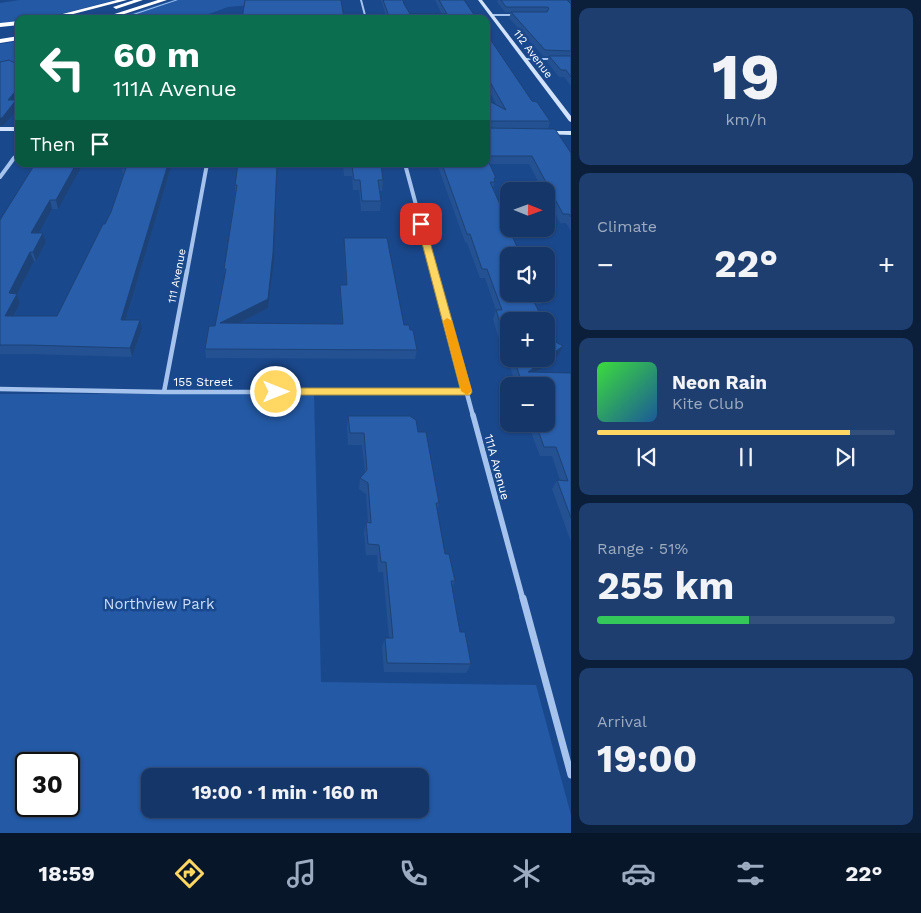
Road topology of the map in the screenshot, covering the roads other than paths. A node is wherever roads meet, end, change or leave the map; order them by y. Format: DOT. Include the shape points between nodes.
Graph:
graph roads {
  1 [pos="124,0"];
  2 [pos="140,0"];
  3 [pos="164,0"];
  4 [pos="361,0"];
  5 [pos="480,0"];
  6 [pos="62,15"];
  7 [pos="86,15"];
  8 [pos="115,15"];
  9 [pos="365,15"];
  10 [pos="491,15"];
  11 [pos="520,15"];
  12 [pos="15,23"];
  13 [pos="0,25"];
  14 [pos="15,28"];
  15 [pos="0,30"];
  16 [pos="15,39"];
  17 [pos="0,41"];
  18 [pos="524,59"];
  19 [pos="555,59"];
  20 [pos="571,120"];
  21 [pos="0,129"];
  22 [pos="15,129"];
  23 [pos="542,133"];
  24 [pos="571,133"];
  25 [pos="15,156"];
  26 [pos="206,167"];
  27 [pos="406,167"];
  28 [pos="0,178"];
  29 [pos="0,389"];
  30 [pos="164,392"];
  31 [pos="467,392"];
  32 [pos="571,775"];
  1 -- 6 [label="highway"];
  2 -- 7 [label="highway"];
  3 -- 8 [label="highway"];
  4 -- 9 [label="street"];
  5 -- 10 [label="street, 112 Avenue"];
  10 -- 11 [label="street"];
  10 -- 18 [label="street, 112 Avenue"];
  12 -- 13 [label="highway"];
  14 -- 15 [label="highway"];
  16 -- 17 [label="highway"];
  18 -- 19 [label="street"];
  18 -- 20 [label="street, 112 Avenue"];
  21 -- 22 [label="street"];
  23 -- 24 [label="street"];
  25 -- 28 [label="street"];
  26 -- 30 [label="street, 111 Avenue"];
  27 -- 31 [label="street, 111A Avenue"];
  29 -- 30 [label="street, 155 Street"];
  30 -- 31 [label="street, 155 Street"];
  31 -- 32 [label="street, 111A Avenue"];
}
